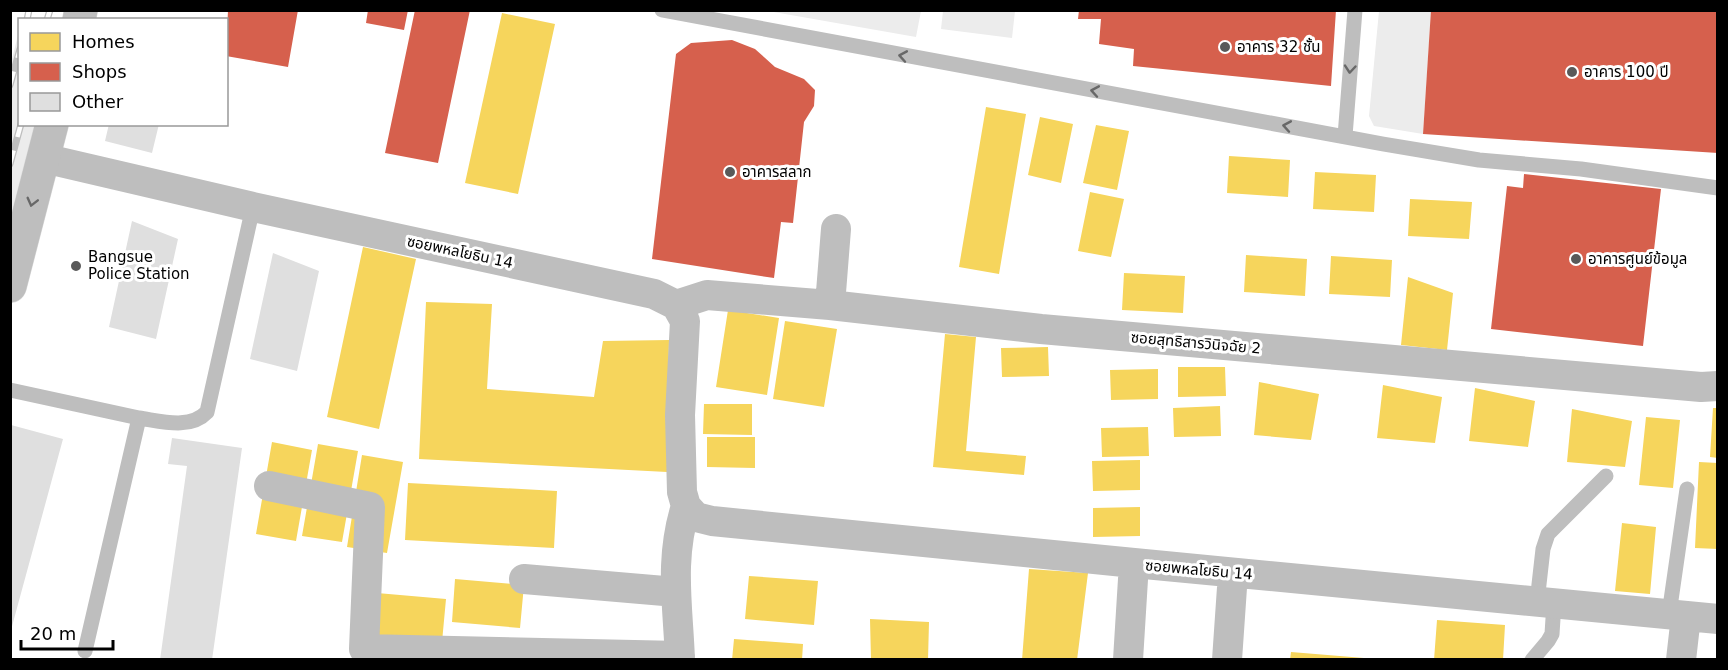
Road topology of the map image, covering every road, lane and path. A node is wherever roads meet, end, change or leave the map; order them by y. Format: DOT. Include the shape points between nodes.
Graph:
graph roads {
  1 [pos="662,10"];
  2 [pos="1355,10"];
  3 [pos="701,13"];
  4 [pos="51,126"];
  5 [pos="1345,136"];
  6 [pos="43,158"];
  7 [pos="1718,189"];
  8 [pos="253,207"];
  9 [pos="836,229"];
  10 [pos="10,286"];
  11 [pos="676,305"];
  12 [pos="830,305"];
  13 [pos="1718,386"];
  14 [pos="10,390"];
  15 [pos="139,418"];
  16 [pos="1606,476"];
  17 [pos="269,486"];
  18 [pos="1687,489"];
  19 [pos="686,506"];
  20 [pos="1134,563"];
  21 [pos="1233,573"];
  22 [pos="524,579"];
  23 [pos="676,592"];
  24 [pos="1545,602"];
  25 [pos="1677,615"];
  26 [pos="1718,619"];
  27 [pos="85,651"];
  28 [pos="680,658"];
  29 [pos="1128,660"];
  30 [pos="1227,660"];
  31 [pos="1532,660"];
  32 [pos="1681,660"];
  1 -- 3 [label="lane"];
  2 -- 5 [label="lane, one-way"];
  5 -- 3 [label="lane, one-way" via="790,35"];
  4 -- 6 [label="main road"];
  5 -- 7 [label="lane" via="1479,160 1581,169"];
  6 -- 8 [label="street, ซอยพหลโยธิน 14"];
  6 -- 10 [label="main road, one-way"];
  8 -- 11 [label="street, ซอยพหลโยธิน 14" via="654,294"];
  8 -- 15 [label="lane" via="207,412 192,423"];
  9 -- 12 [label="street"];
  11 -- 12 [label="street, ซอยสุทธิสารวินิจฉัย 2" via="706,295"];
  11 -- 19 [label="street" via="685,321 680,416 682,492"];
  12 -- 13 [label="street, ซอยสุทธิสารวินิจฉัย 2" via="1065,332"];
  14 -- 15 [label="lane"];
  15 -- 27 [label="lane"];
  16 -- 24 [label="lane" via="1548,534 1543,549"];
  17 -- 28 [label="street" via="370,507 364,649"];
  18 -- 25 [label="lane"];
  19 -- 20 [label="street, ซอยพหลโยธิน 14" via="696,517 712,521"];
  19 -- 23 [label="street" via="677,540"];
  20 -- 21 [label="street, ซอยพหลโยธิน 14"];
  20 -- 29 [label="street"];
  21 -- 24 [label="street, ซอยพหลโยธิน 14"];
  21 -- 30 [label="street"];
  22 -- 23 [label="street"];
  23 -- 28 [label="street"];
  24 -- 25 [label="street, ซอยพหลโยธิน 14"];
  24 -- 31 [label="lane" via="1552,634"];
  25 -- 26 [label="street, ซอยพหลโยธิน 14"];
  25 -- 32 [label="street"];
}
